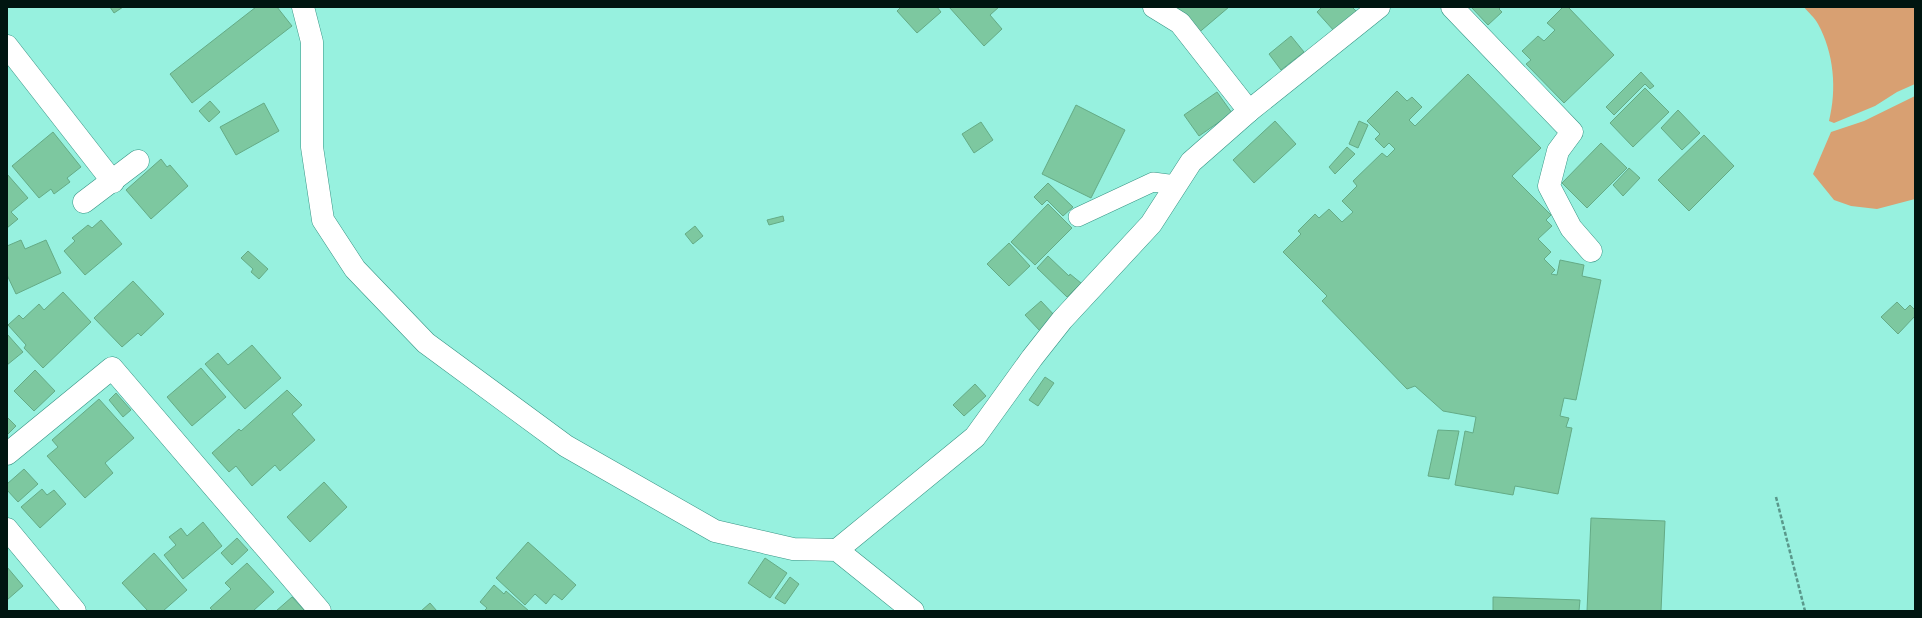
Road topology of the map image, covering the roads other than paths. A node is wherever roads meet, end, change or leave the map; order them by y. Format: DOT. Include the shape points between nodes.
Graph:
graph roads {
  1 [pos="303,7"];
  2 [pos="1154,7"];
  3 [pos="1379,7"];
  4 [pos="1452,7"];
  5 [pos="7,46"];
  6 [pos="1249,111"];
  7 [pos="138,161"];
  8 [pos="112,182"];
  9 [pos="1176,185"];
  10 [pos="84,202"];
  11 [pos="1078,217"];
  12 [pos="1591,251"];
  13 [pos="7,454"];
  14 [pos="7,529"];
  15 [pos="838,550"];
  16 [pos="66,608"];
  17 [pos="320,611"];
  18 [pos="913,611"];
  1 -- 15 [label="street" via="312,42 312,147 323,220 355,269 426,344 566,446 715,531 793,549"];
  2 -- 6 [label="street" via="1180,23"];
  3 -- 6 [label="street"];
  4 -- 12 [label="street" via="1572,132 1558,151 1549,186 1571,228"];
  5 -- 8 [label="street"];
  6 -- 9 [label="street" via="1191,162"];
  7 -- 8 [label="street"];
  8 -- 10 [label="street"];
  9 -- 11 [label="lane" via="1153,182"];
  9 -- 15 [label="street" via="1151,224 1062,320 975,437"];
  13 -- 17 [label="street" via="112,368"];
  14 -- 16 [label="street"];
  15 -- 18 [label="street"];
}
